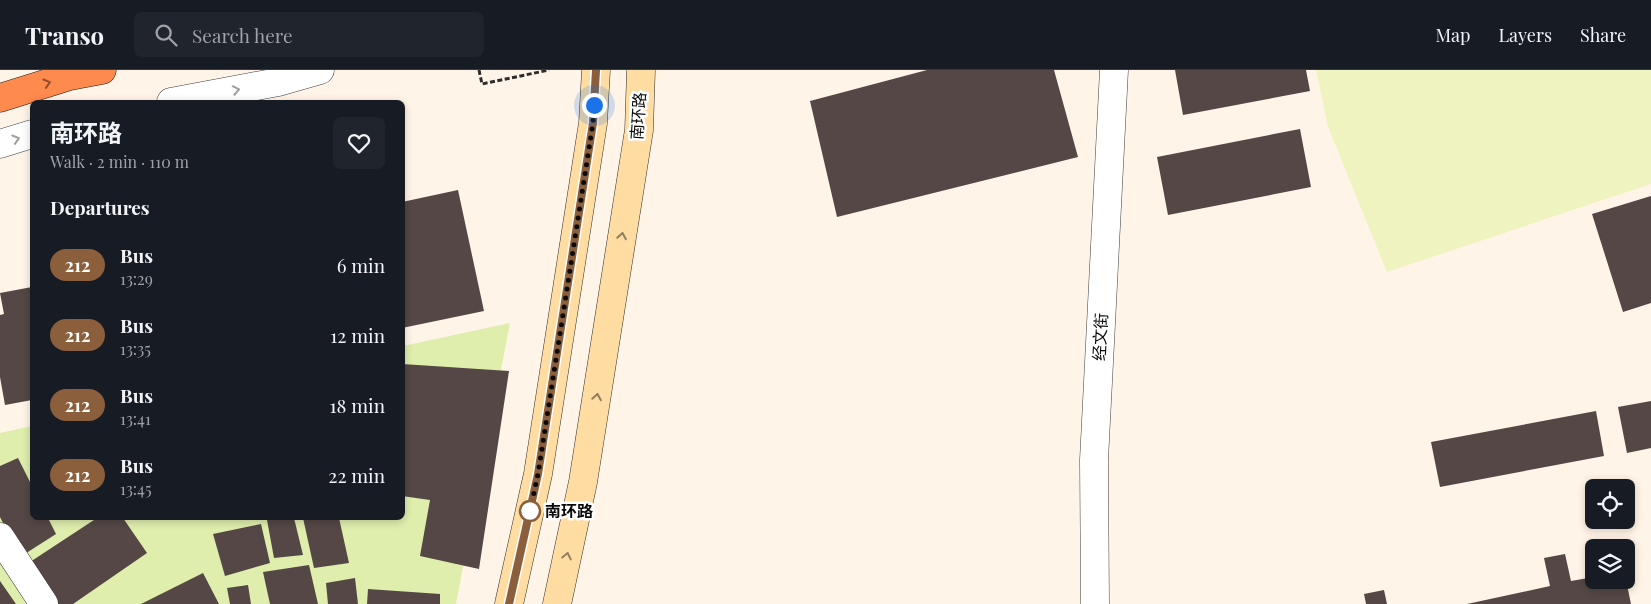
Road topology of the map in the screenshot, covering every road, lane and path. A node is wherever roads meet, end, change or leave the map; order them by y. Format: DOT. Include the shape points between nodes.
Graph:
graph roads {
  1 [pos="102,70"];
  2 [pos="320,70"];
  3 [pos="479,70"];
  4 [pos="550,70"];
  5 [pos="596,70"];
  6 [pos="641,70"];
  7 [pos="1114,70"];
  8 [pos="0,98"];
  9 [pos="182,100"];
  10 [pos="30,135"];
  11 [pos="0,144"];
  12 [pos="0,537"];
  13 [pos="44,604"];
  14 [pos="509,604"];
  15 [pos="556,604"];
  16 [pos="1095,604"];
  8 -- 1 [label="highway, one-way" via="70,76"];
  9 -- 2 [label="street, one-way" via="278,82"];
  3 -- 4 [label="path" via="482,84"];
  5 -- 14 [label="main road" via="593,123 538,474"];
  15 -- 6 [label="main road, 南环路, one-way" via="583,482 639,130"];
  7 -- 16 [label="street, 经文街" via="1094,460"];
  11 -- 10 [label="street, one-way"];
  12 -- 13 [label="street"];
}
